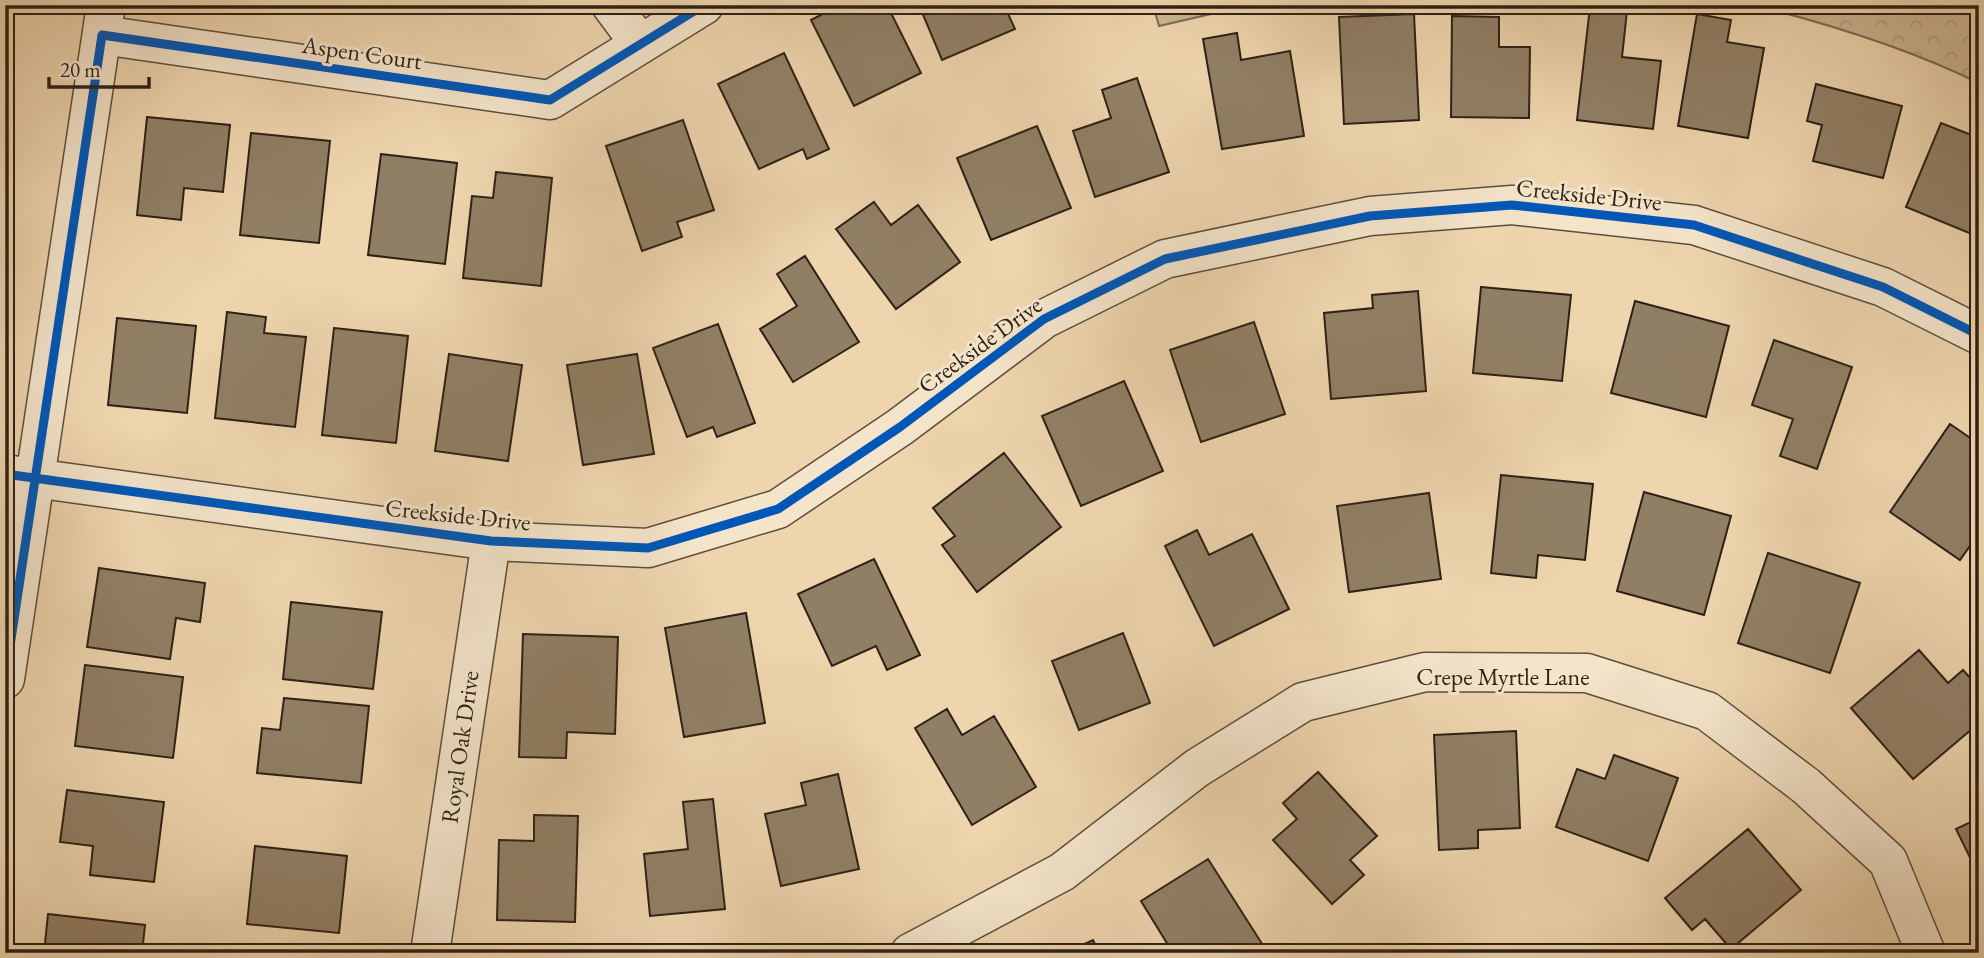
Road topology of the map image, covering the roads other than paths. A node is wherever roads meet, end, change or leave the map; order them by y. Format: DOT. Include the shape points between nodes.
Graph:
graph roads {
  1 [pos="611,5"];
  2 [pos="704,5"];
  3 [pos="104,20"];
  4 [pos="640,44"];
  5 [pos="1979,335"];
  6 [pos="20,476"];
  7 [pos="491,541"];
  8 [pos="5,679"];
  9 [pos="430,953"];
  10 [pos="910,953"];
  11 [pos="1926,953"];
  1 -- 4 [label="street"];
  2 -- 4 [label="street, Aspen Court"];
  3 -- 4 [label="street, Aspen Court" via="550,100"];
  3 -- 6 [label="street, Aspen Court"];
  5 -- 7 [label="street, Creekside Drive" via="1884,287 1693,225 1512,205 1370,216 1165,259 1044,318 900,427 778,509 648,548"];
  6 -- 7 [label="street, Creekside Drive"];
  6 -- 8 [label="street, Aspen Court"];
  7 -- 9 [label="street, Royal Oak Drive"];
  10 -- 11 [label="street, Crepe Myrtle Lane" via="1062,872 1198,768 1303,702 1425,672 1587,673 1707,711 1806,786 1888,861"];
}
